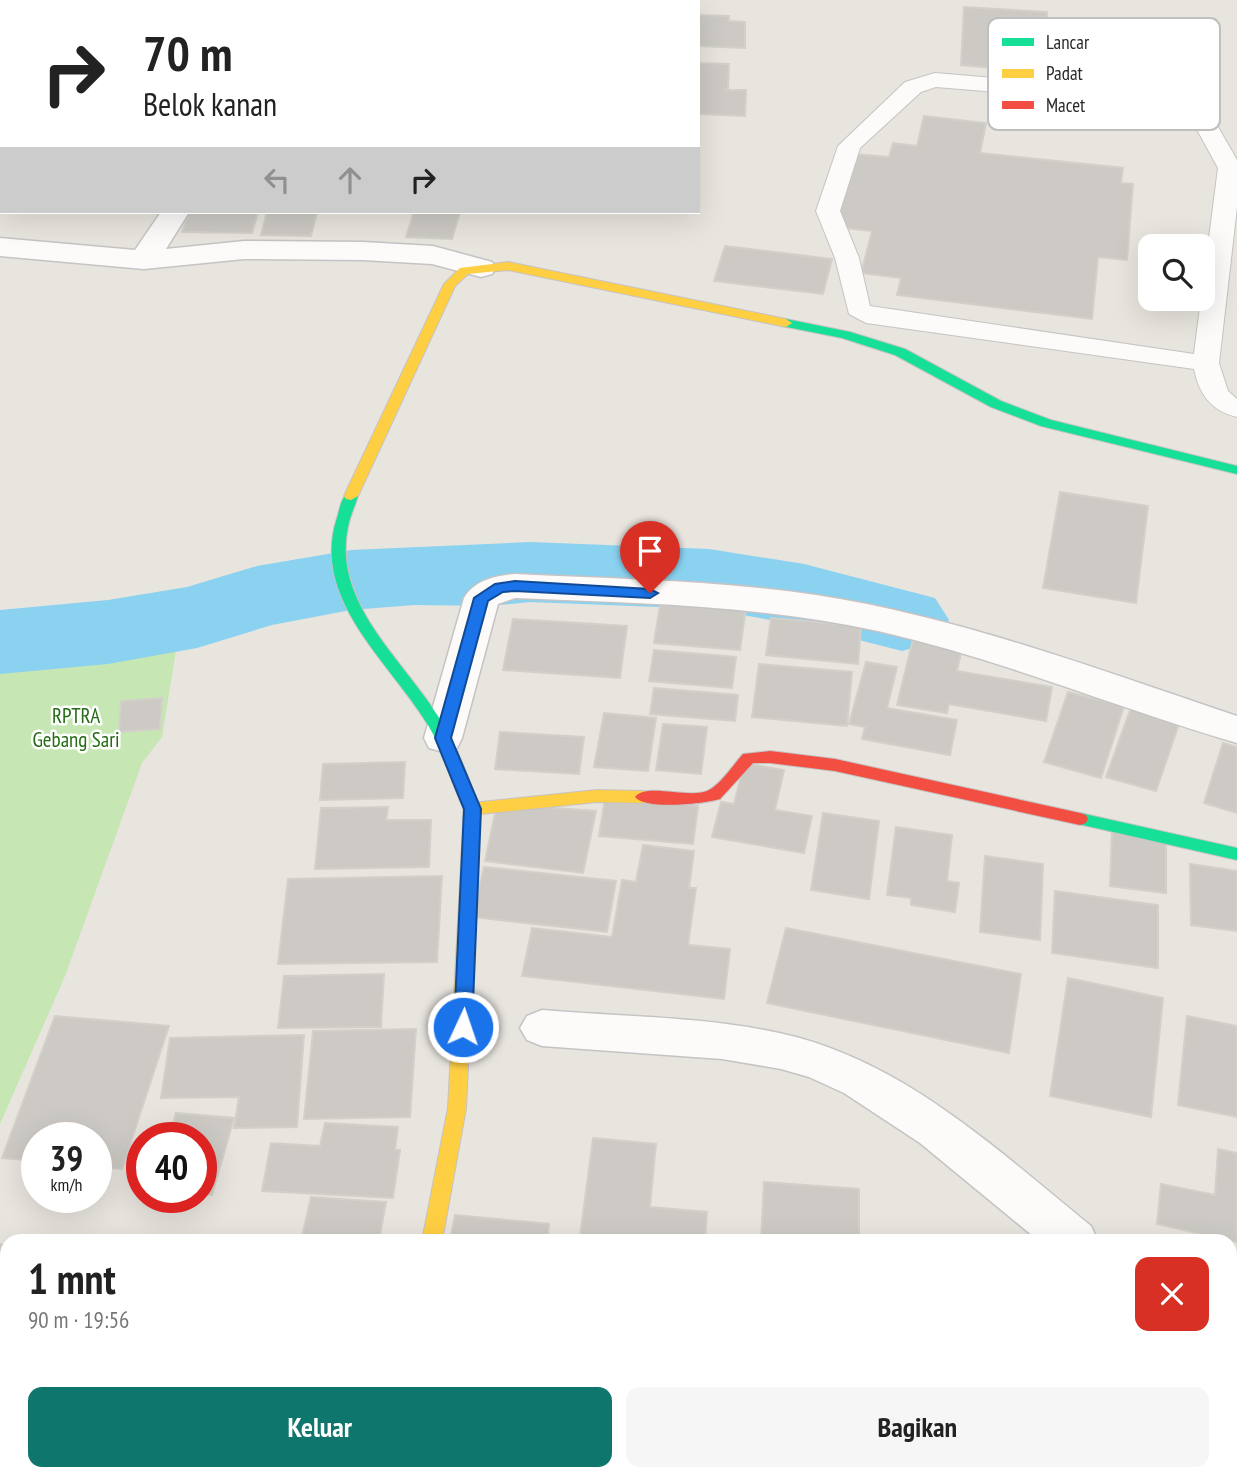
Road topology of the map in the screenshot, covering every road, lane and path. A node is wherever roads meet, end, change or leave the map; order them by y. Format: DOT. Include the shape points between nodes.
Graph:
graph roads {
  1 [pos="988,84"];
  2 [pos="1210,130"];
  3 [pos="1234,168"];
  4 [pos="174,214"];
  5 [pos="0,247"];
  6 [pos="144,260"];
  7 [pos="481,268"];
  8 [pos="1206,363"];
  9 [pos="1237,409"];
  10 [pos="1237,470"];
  11 [pos="1237,730"];
  12 [pos="443,738"];
  13 [pos="472,809"];
  14 [pos="1237,854"];
  15 [pos="542,1028"];
  16 [pos="433,1234"];
  17 [pos="1065,1234"];
  1 -- 8 [label="lane" via="935,80 913,87 849,146 828,211 847,258 858,309 882,320"];
  2 -- 3 [label="lane"];
  3 -- 8 [label="lane"];
  4 -- 6 [label="street"];
  5 -- 6 [label="street"];
  6 -- 7 [label="street" via="244,250 363,251 433,255"];
  7 -- 10 [label="street" via="508,266 845,335 909,356 996,404 1046,423"];
  7 -- 12 [label="street" via="464,271 450,285 339,530 340,569 352,610"];
  8 -- 9 [label="lane" via="1214,392 1228,407"];
  11 -- 12 [label="street" via="982,647 853,615 759,599 515,586 500,587 482,598"];
  12 -- 13 [label="street"];
  13 -- 14 [label="street" via="597,796 695,799 714,795 743,761 770,757 835,765"];
  13 -- 16 [label="street" via="457,1108"];
  15 -- 17 [label="street" via="735,1044 783,1051 832,1068 882,1093 927,1124"];
}
